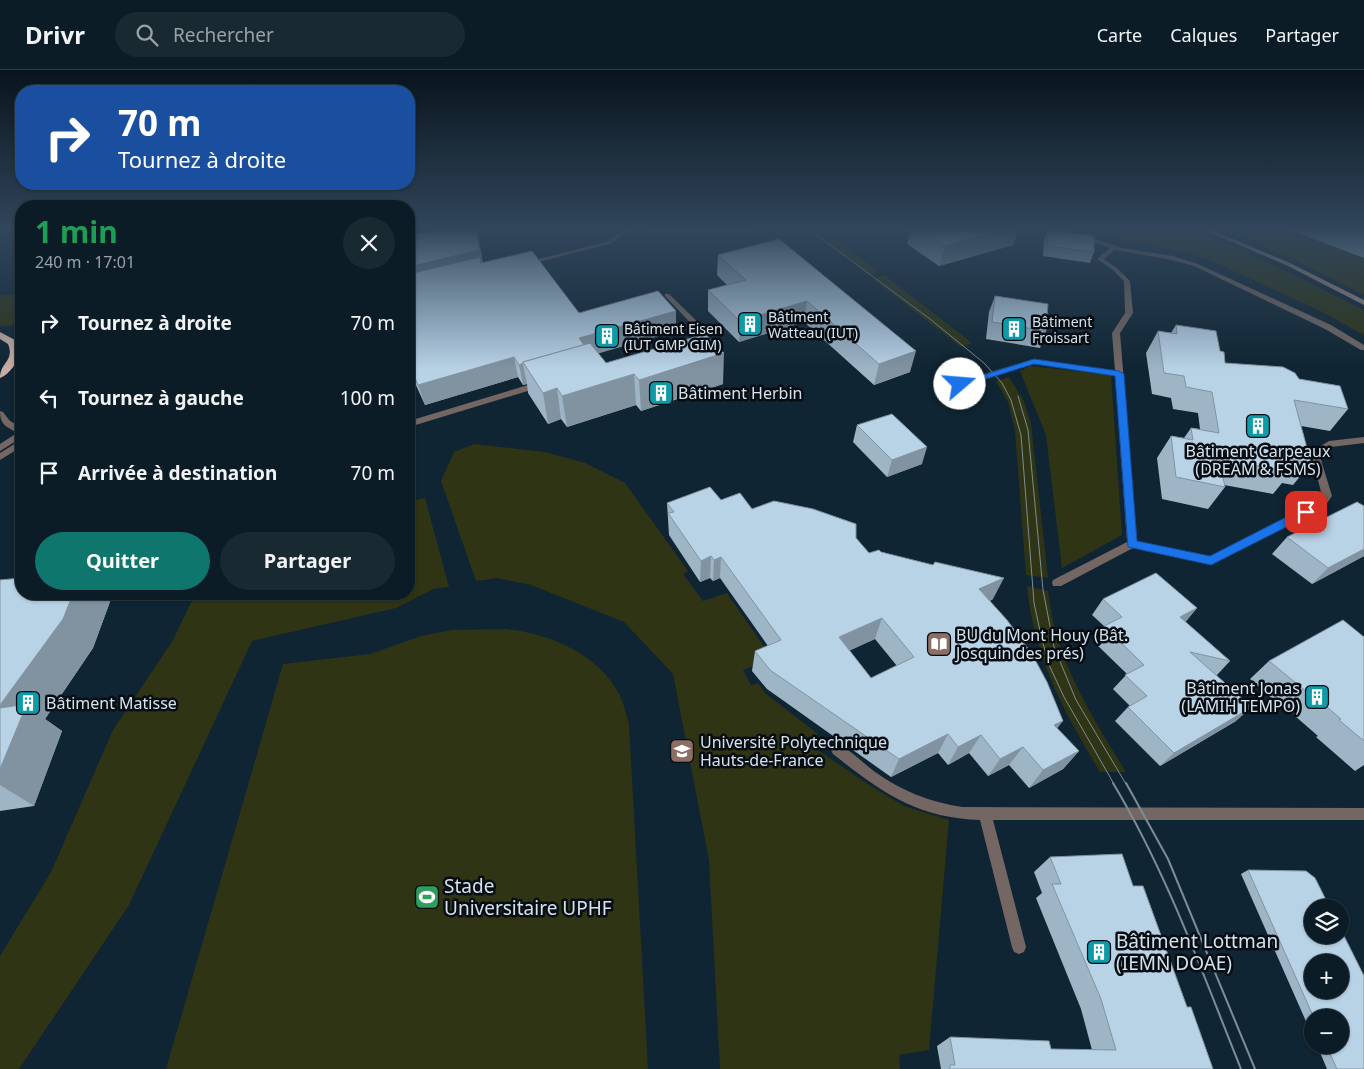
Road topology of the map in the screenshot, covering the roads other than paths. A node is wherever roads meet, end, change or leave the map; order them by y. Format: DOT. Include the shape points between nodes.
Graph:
graph roads {
  1 [pos="1122,277"];
  2 [pos="1221,277"];
  3 [pos="1311,277"];
  4 [pos="667,294"];
  5 [pos="1364,303"];
  6 [pos="0,334"];
  7 [pos="15,334"];
  8 [pos="684,342"];
  9 [pos="1364,348"];
  10 [pos="15,365"];
  11 [pos="3,372"];
  12 [pos="1119,374"];
  13 [pos="551,381"];
  14 [pos="960,384"];
  15 [pos="0,414"];
  16 [pos="415,422"];
  17 [pos="15,429"];
  18 [pos="15,438"];
  19 [pos="1361,440"];
  20 [pos="4,446"];
  21 [pos="0,457"];
  22 [pos="1132,544"];
  23 [pos="1057,583"];
  24 [pos="837,750"];
  25 [pos="985,814"];
  26 [pos="1364,814"];
  27 [pos="1019,947"];
  1 -- 12 [label="street" via="1127,282 1129,314 1116,333"];
  2 -- 9 [label="street"];
  3 -- 5 [label="main road"];
  4 -- 8 [label="street" via="706,335"];
  6 -- 7 [label="main road"];
  6 -- 11 [label="main road" via="15,348 14,358"];
  10 -- 11 [label="main road"];
  12 -- 14 [label="street" via="1034,361"];
  12 -- 22 [label="street"];
  13 -- 16 [label="street"];
  15 -- 17 [label="street"];
  18 -- 20 [label="street"];
  19 -- 22 [label="street" via="1329,444 1317,452 1327,496 1322,504 1211,561"];
  20 -- 21 [label="street"];
  22 -- 23 [label="street"];
  24 -- 25 [label="street" via="887,789 908,800 952,813"];
  25 -- 26 [label="street"];
  25 -- 27 [label="street"];
}
